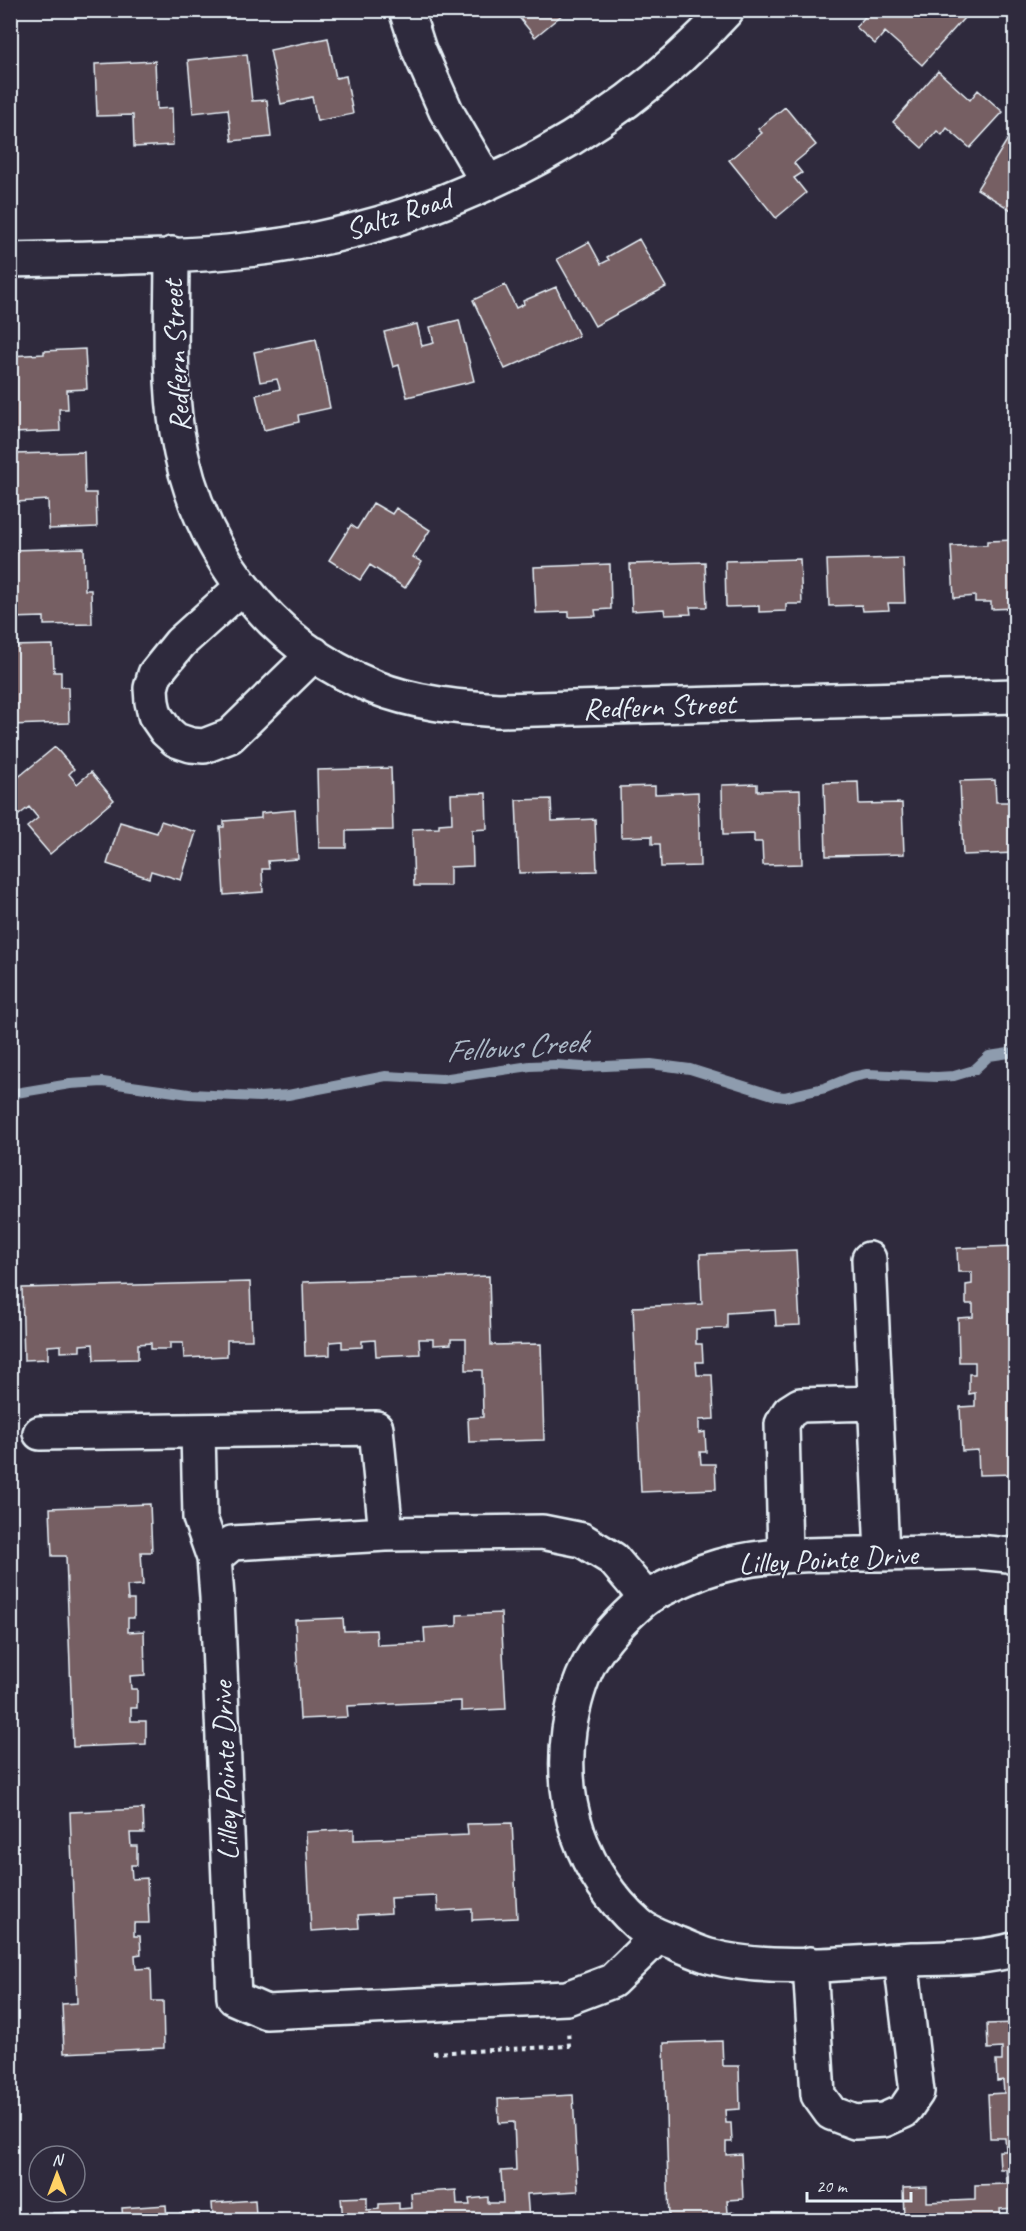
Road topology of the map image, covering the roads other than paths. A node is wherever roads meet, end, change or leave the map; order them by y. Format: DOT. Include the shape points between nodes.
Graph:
graph roads {
  1 [pos="406,10"];
  2 [pos="727,10"];
  3 [pos="488,183"];
  4 [pos="172,254"];
  5 [pos="10,260"];
  6 [pos="242,587"];
  7 [pos="314,654"];
  8 [pos="1016,696"];
  9 [pos="869,1259"];
  10 [pos="876,1404"];
  11 [pos="198,1431"];
  12 [pos="40,1433"];
  13 [pos="386,1534"];
  14 [pos="882,1554"];
  15 [pos="785,1555"];
  16 [pos="214,1558"];
  17 [pos="1016,1558"];
  18 [pos="646,1598"];
  19 [pos="658,1936"];
  20 [pos="1016,1949"];
  21 [pos="901,1960"];
  22 [pos="810,1964"];
  1 -- 3 [label="street" via="446,111"];
  2 -- 3 [label="street, Saltz Road" via="625,102 582,132"];
  3 -- 4 [label="street, Saltz Road" via="402,216 334,235 247,250"];
  4 -- 5 [label="street, Saltz Road"];
  4 -- 6 [label="street, Redfern Street" via="172,380 177,432 207,533"];
  6 -- 7 [label="street, Redfern Street" via="276,625"];
  6 -- 7 [label="street" via="180,643 155,674 152,702 166,732 191,745 210,744 230,736"];
  7 -- 8 [label="street, Redfern Street" via="373,687 407,698 498,710"];
  9 -- 10 [label="street"];
  10 -- 14 [label="street"];
  10 -- 15 [label="street" via="800,1405 789,1412 782,1424"];
  11 -- 12 [label="street"];
  11 -- 13 [label="street" via="376,1428"];
  11 -- 16 [label="street" via="200,1518"];
  13 -- 16 [label="street" via="232,1543"];
  13 -- 18 [label="street" via="542,1532 582,1540 613,1559"];
  14 -- 15 [label="street, Lilley Pointe Drive"];
  14 -- 17 [label="street, Lilley Pointe Drive" via="977,1552"];
  15 -- 18 [label="street, Lilley Pointe Drive" via="744,1559 701,1572"];
  16 -- 19 [label="street, Lilley Pointe Drive" via="234,1998 266,2012 567,1998 612,1981"];
  18 -- 19 [label="street, Lilley Pointe Drive" via="615,1628 590,1662 573,1700 566,1768 570,1808 583,1848 616,1900 640,1925"];
  19 -- 22 [label="street, Lilley Pointe Drive" via="708,1955 745,1963"];
  20 -- 21 [label="street, Lilley Pointe Drive" via="1001,1954"];
  21 -- 22 [label="street, Lilley Pointe Drive"];
  21 -- 22 [label="street" via="916,2092 904,2111 884,2120 855,2122 831,2113 818,2095"];
}
